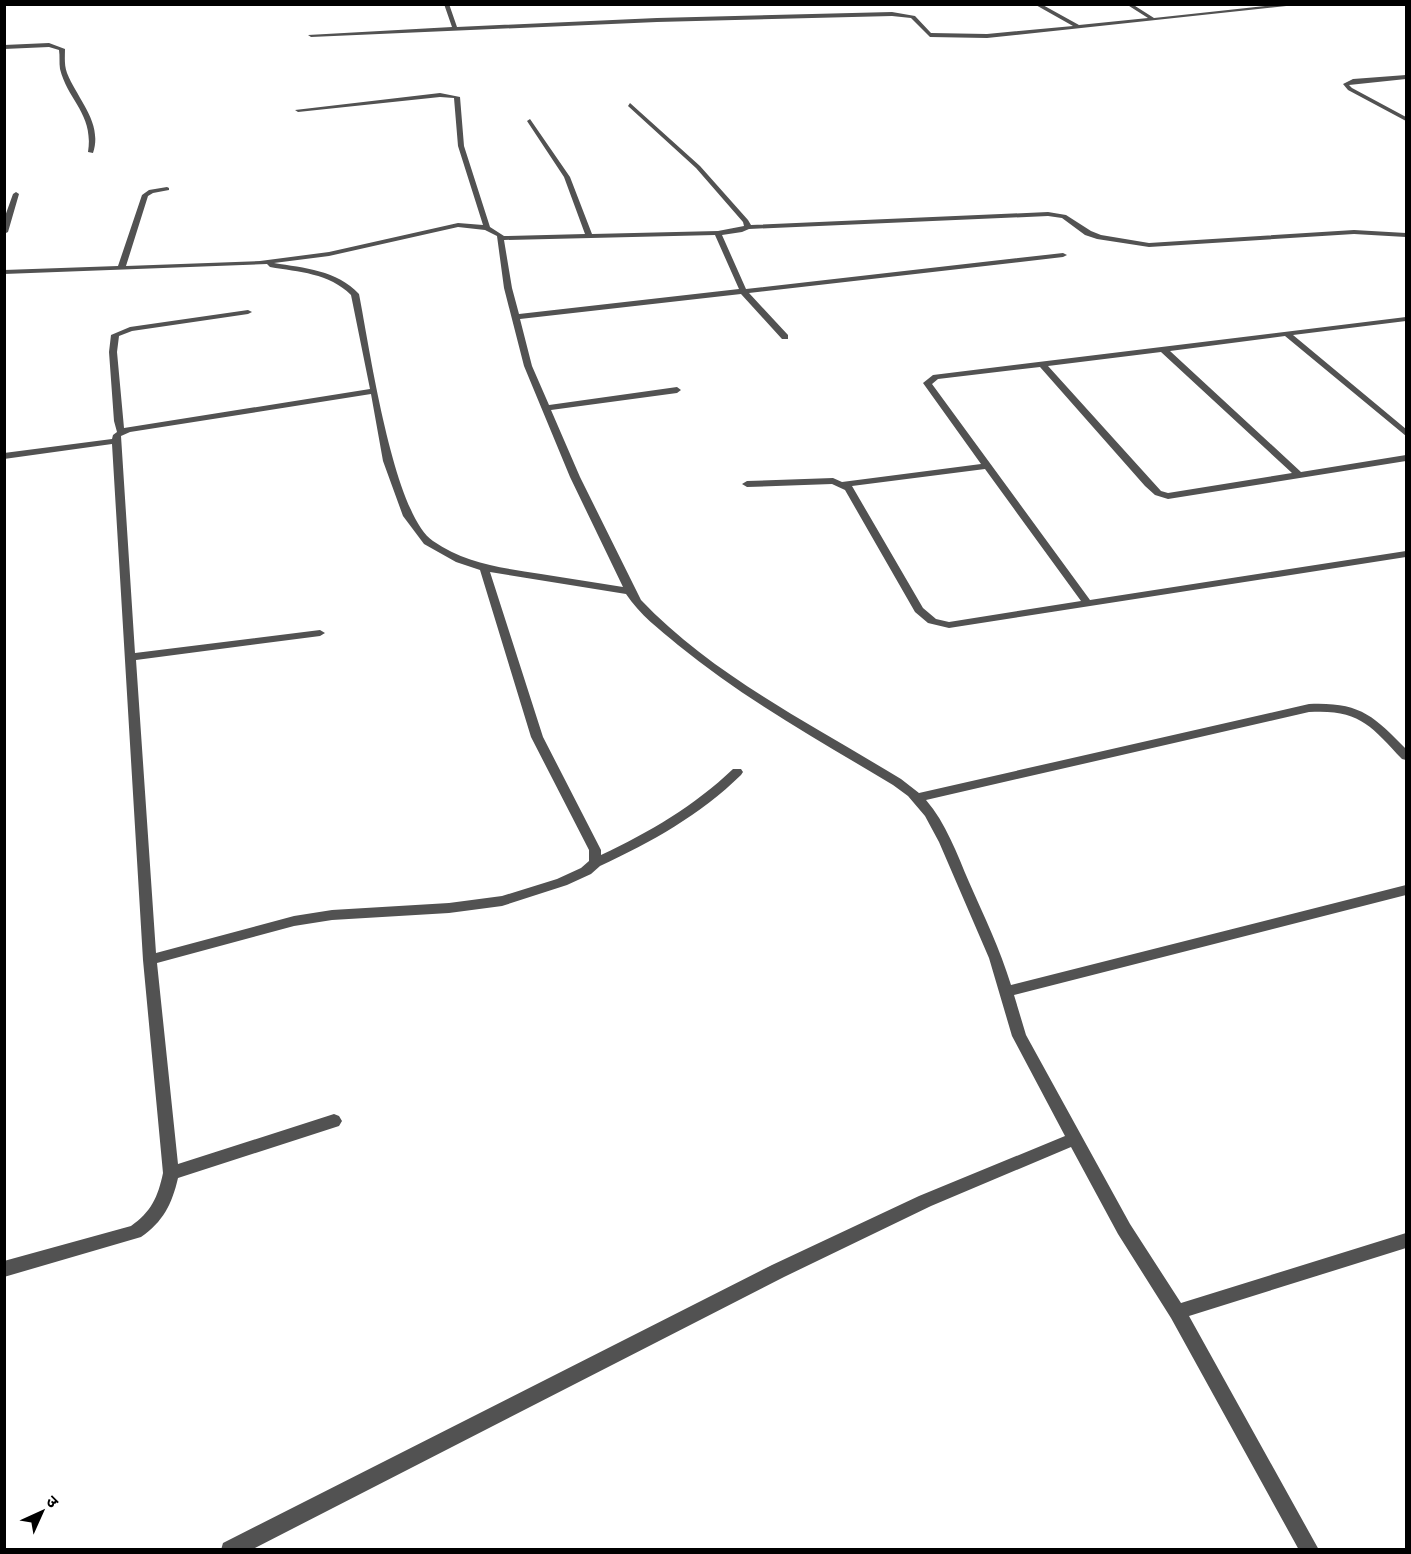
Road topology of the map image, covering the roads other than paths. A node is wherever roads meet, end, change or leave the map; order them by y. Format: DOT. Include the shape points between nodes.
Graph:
graph roads {
  1 [pos="446,4"];
  2 [pos="1036,4"];
  3 [pos="1128,4"];
  4 [pos="1223,4"];
  5 [pos="1303,4"];
  6 [pos="1238,11"];
  7 [pos="1154,20"];
  8 [pos="1079,27"];
  9 [pos="455,29"];
  10 [pos="311,35"];
  11 [pos="4,46"];
  12 [pos="1407,77"];
  13 [pos="1394,78"];
  14 [pos="1407,85"];
  15 [pos="630,105"];
  16 [pos="298,110"];
  17 [pos="1407,119"];
  18 [pos="530,121"];
  19 [pos="91,152"];
  20 [pos="167,189"];
  21 [pos="16,194"];
  22 [pos="748,227"];
  23 [pos="487,228"];
  24 [pos="4,232"];
  25 [pos="718,233"];
  26 [pos="1407,235"];
  27 [pos="590,237"];
  28 [pos="501,238"];
  29 [pos="1063,255"];
  30 [pos="260,263"];
  31 [pos="121,268"];
  32 [pos="4,272"];
  33 [pos="744,292"];
  34 [pos="248,312"];
  35 [pos="516,317"];
  36 [pos="1402,320"];
  37 [pos="1407,327"];
  38 [pos="1287,334"];
  39 [pos="785,337"];
  40 [pos="1162,349"];
  41 [pos="1042,363"];
  42 [pos="677,390"];
  43 [pos="375,391"];
  44 [pos="545,408"];
  45 [pos="1407,433"];
  46 [pos="118,436"];
  47 [pos="4,456"];
  48 [pos="1407,458"];
  49 [pos="987,466"];
  50 [pos="1299,475"];
  51 [pos="747,484"];
  52 [pos="844,484"];
  53 [pos="1407,554"];
  54 [pos="484,568"];
  55 [pos="630,591"];
  56 [pos="1088,604"];
  57 [pos="320,633"];
  58 [pos="130,657"];
  59 [pos="1407,756"];
  60 [pos="737,772"];
  61 [pos="917,798"];
  62 [pos="596,863"];
  63 [pos="1407,890"];
  64 [pos="150,960"];
  65 [pos="1005,992"];
  66 [pos="334,1121"];
  67 [pos="1074,1139"];
  68 [pos="171,1173"];
  69 [pos="1407,1240"];
  70 [pos="4,1269"];
  71 [pos="1177,1312"];
  72 [pos="230,1550"];
  73 [pos="1310,1550"];
  1 -- 9 [label="street"];
  2 -- 8 [label="street"];
  3 -- 7 [label="street"];
  4 -- 6 [label="street"];
  5 -- 6 [label="street"];
  6 -- 7 [label="street"];
  7 -- 8 [label="street"];
  8 -- 9 [label="street" via="944,37 927,34 913,17 878,14"];
  9 -- 10 [label="street"];
  11 -- 19 [label="street" via="49,45 62,49 64,73 92,130"];
  12 -- 13 [label="street"];
  13 -- 14 [label="street"];
  13 -- 17 [label="street" via="1346,84"];
  15 -- 22 [label="street" via="698,167"];
  16 -- 23 [label="street" via="431,96 457,98 461,146"];
  18 -- 27 [label="street" via="567,177"];
  20 -- 31 [label="street" via="145,195"];
  21 -- 24 [label="street"];
  22 -- 25 [label="street"];
  22 -- 26 [label="street" via="1048,214 1064,216 1100,237 1149,245 1304,234"];
  23 -- 28 [label="street"];
  23 -- 30 [label="street" via="445,227 352,249"];
  25 -- 27 [label="street"];
  25 -- 33 [label="street"];
  27 -- 28 [label="street"];
  28 -- 35 [label="street"];
  29 -- 33 [label="street"];
  30 -- 31 [label="street"];
  30 -- 43 [label="street" via="314,273 349,286 357,297"];
  31 -- 32 [label="street"];
  33 -- 35 [label="street"];
  33 -- 39 [label="street"];
  34 -- 46 [label="street" via="115,335"];
  35 -- 44 [label="street" via="528,366"];
  36 -- 37 [label="street"];
  36 -- 38 [label="street"];
  38 -- 40 [label="street"];
  38 -- 45 [label="street"];
  40 -- 41 [label="street"];
  40 -- 50 [label="street"];
  41 -- 49 [label="street" via="936,377 927,383"];
  41 -- 50 [label="street" via="1158,493 1178,495"];
  42 -- 44 [label="street"];
  43 -- 46 [label="street"];
  43 -- 54 [label="street" via="388,461 408,516 427,542"];
  44 -- 55 [label="street"];
  46 -- 47 [label="street"];
  46 -- 58 [label="street"];
  48 -- 50 [label="street"];
  49 -- 52 [label="street"];
  49 -- 56 [label="street"];
  51 -- 52 [label="street"];
  52 -- 56 [label="street" via="919,610 932,621 949,626"];
  53 -- 56 [label="street"];
  54 -- 55 [label="street"];
  54 -- 62 [label="street" via="537,736 595,850"];
  55 -- 61 [label="street" via="651,617 703,660"];
  57 -- 58 [label="street"];
  58 -- 64 [label="street"];
  59 -- 61 [label="street" via="1375,724 1359,714 1333,706 1309,708"];
  60 -- 62 [label="street" via="702,804"];
  61 -- 65 [label="street" via="945,842 996,958"];
  62 -- 64 [label="street" via="562,882 502,901 294,921"];
  63 -- 65 [label="street"];
  64 -- 68 [label="street"];
  65 -- 67 [label="street" via="1017,1030"];
  66 -- 68 [label="street"];
  67 -- 71 [label="street" via="1124,1229"];
  67 -- 72 [label="street" via="925,1201 778,1271"];
  68 -- 70 [label="street" via="162,1206 151,1222 135,1232"];
  69 -- 71 [label="street"];
  71 -- 73 [label="street"];
}
